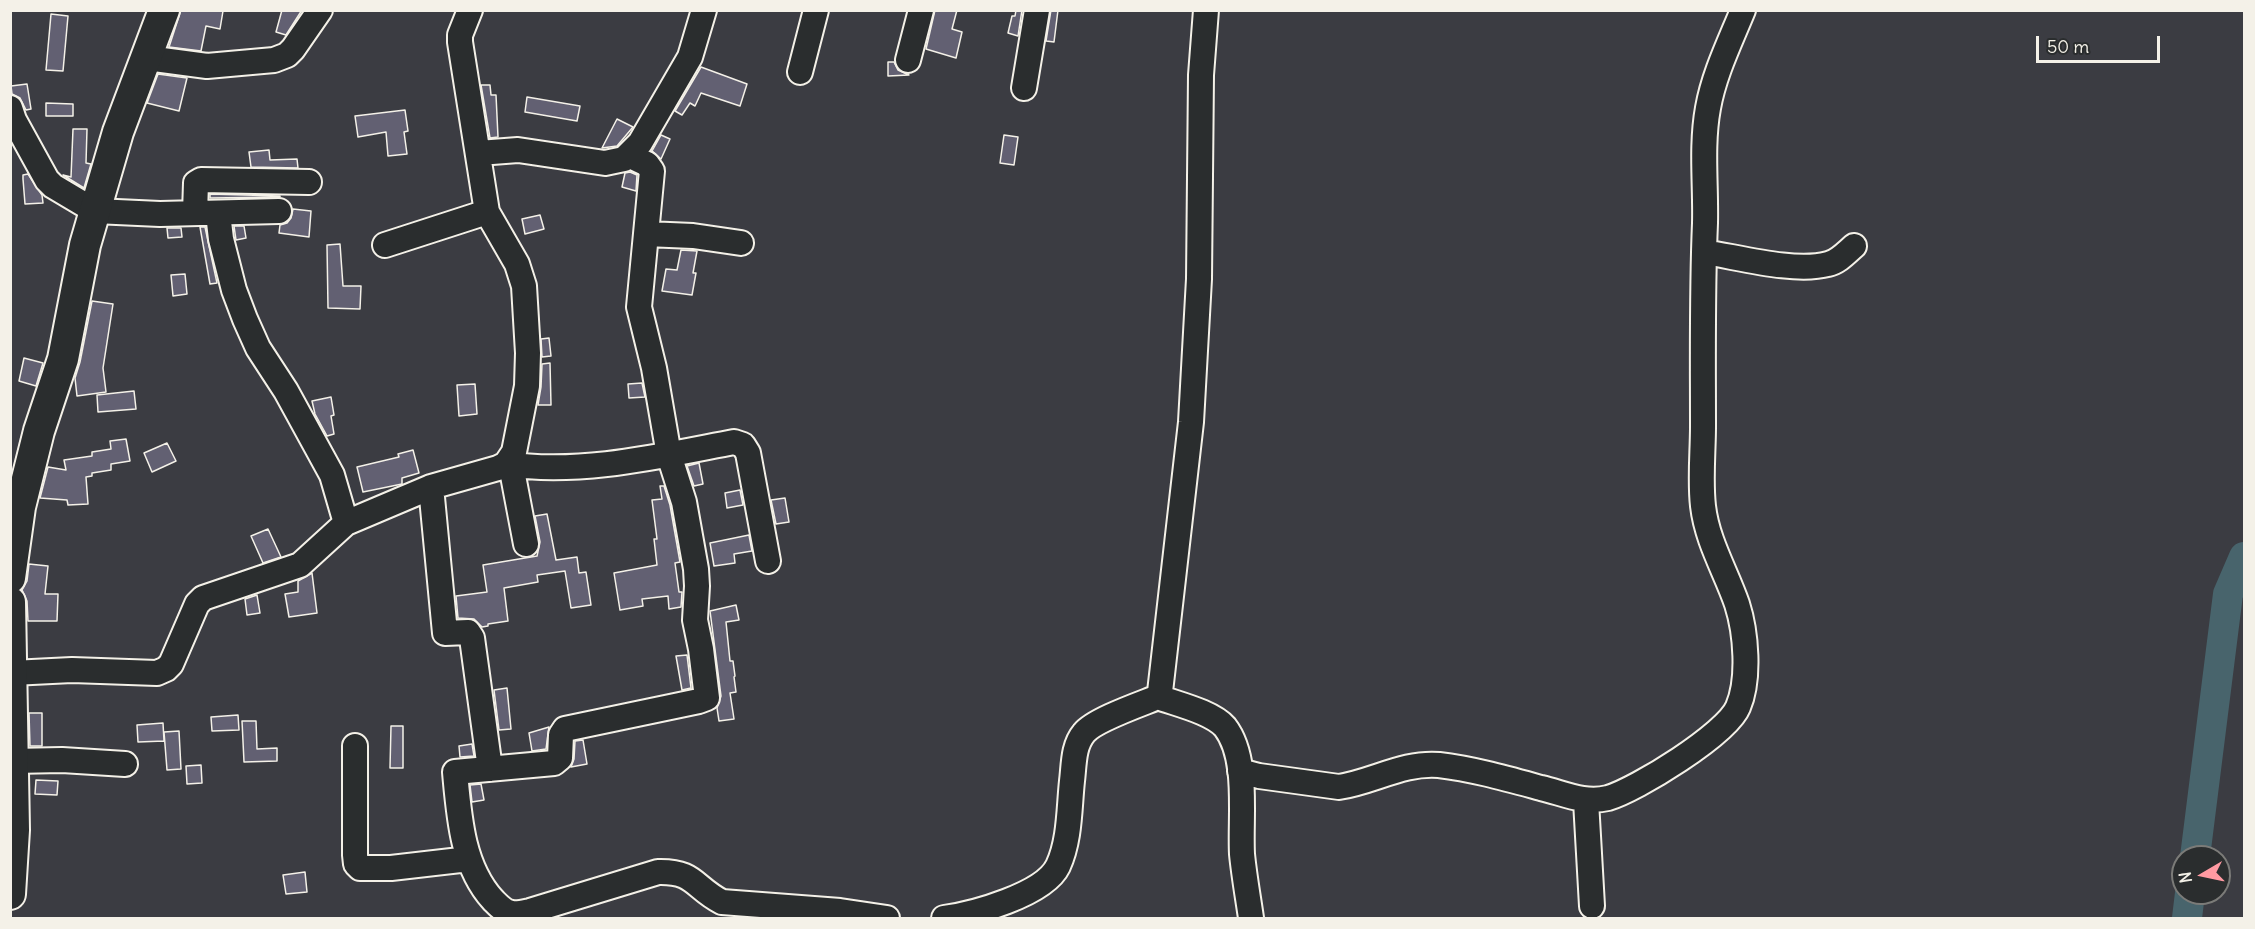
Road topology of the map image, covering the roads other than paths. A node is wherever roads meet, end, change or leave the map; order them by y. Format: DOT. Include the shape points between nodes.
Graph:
graph roads {
  1 [pos="165,10"];
  2 [pos="320,10"];
  3 [pos="470,10"];
  4 [pos="704,10"];
  5 [pos="816,10"];
  6 [pos="921,10"];
  7 [pos="1037,10"];
  8 [pos="1206,10"];
  9 [pos="1743,10"];
  10 [pos="147,57"];
  11 [pos="908,60"];
  12 [pos="800,72"];
  13 [pos="1024,88"];
  14 [pos="10,108"];
  15 [pos="479,153"];
  16 [pos="628,156"];
  17 [pos="309,182"];
  18 [pos="279,210"];
  19 [pos="95,211"];
  20 [pos="487,212"];
  21 [pos="207,213"];
  22 [pos="646,234"];
  23 [pos="741,243"];
  24 [pos="385,245"];
  25 [pos="1854,246"];
  26 [pos="1704,252"];
  27 [pos="669,455"];
  28 [pos="508,464"];
  29 [pos="431,487"];
  30 [pos="346,523"];
  31 [pos="13,539"];
  32 [pos="526,544"];
  33 [pos="768,561"];
  34 [pos="10,578"];
  35 [pos="10,603"];
  36 [pos="12,673"];
  37 [pos="1158,697"];
  38 [pos="355,746"];
  39 [pos="13,761"];
  40 [pos="124,764"];
  41 [pos="490,769"];
  42 [pos="1240,771"];
  43 [pos="1586,801"];
  44 [pos="12,844"];
  45 [pos="469,859"];
  46 [pos="10,894"];
  47 [pos="1592,906"];
  48 [pos="887,918"];
  49 [pos="944,918"];
  50 [pos="1251,918"];
  1 -- 10 [label="main road"];
  2 -- 10 [label="street" via="293,49 274,60 207,66"];
  3 -- 15 [label="street" via="460,42"];
  4 -- 16 [label="street" via="690,57 640,143"];
  5 -- 12 [label="street"];
  6 -- 11 [label="street"];
  7 -- 13 [label="street"];
  8 -- 37 [label="street" via="1191,422"];
  9 -- 26 [label="street" via="1707,110"];
  10 -- 19 [label="main road" via="118,132"];
  14 -- 19 [label="street" via="46,180"];
  15 -- 16 [label="street" via="518,150 605,163"];
  15 -- 20 [label="street"];
  16 -- 22 [label="street" via="648,164 652,171"];
  17 -- 21 [label="street" via="201,180 196,183"];
  18 -- 21 [label="street"];
  19 -- 21 [label="street"];
  19 -- 31 [label="main road" via="63,359 39,431"];
  20 -- 24 [label="street"];
  20 -- 28 [label="street" via="517,264 524,286 527,386 517,442"];
  21 -- 30 [label="street" via="221,240 244,319 333,475"];
  22 -- 23 [label="street"];
  22 -- 27 [label="street" via="639,307"];
  25 -- 26 [label="street" via="1839,259 1817,266 1785,266"];
  26 -- 43 [label="street" via="1703,506 1709,536 1738,606 1745,677 1738,707 1713,737 1626,792"];
  27 -- 28 [label="street" via="548,468"];
  27 -- 33 [label="street" via="734,442 743,445 748,453"];
  27 -- 41 [label="street" via="683,498 696,569 694,620 707,698 571,727 561,735 557,762"];
  28 -- 29 [label="street"];
  28 -- 32 [label="street"];
  29 -- 30 [label="street"];
  29 -- 41 [label="street" via="445,633 468,632 472,638"];
  30 -- 36 [label="street" via="300,565 203,598 166,669 157,673"];
  31 -- 34 [label="main road"];
  35 -- 36 [label="main road"];
  36 -- 39 [label="main road"];
  37 -- 42 [label="street" via="1213,717 1235,744"];
  37 -- 49 [label="street" via="1085,731 1076,746 1065,846 1057,869 1038,885 1002,904"];
  38 -- 45 [label="street" via="355,855 360,868"];
  39 -- 40 [label="street"];
  39 -- 44 [label="main road"];
  41 -- 45 [label="street" via="455,772"];
  42 -- 43 [label="street" via="1339,787 1407,767 1441,766"];
  42 -- 50 [label="street" via="1242,856"];
  43 -- 47 [label="street"];
  44 -- 46 [label="main road"];
  45 -- 48 [label="street" via="484,890 499,907 512,914 658,872 675,872 688,876 722,902"];
}
